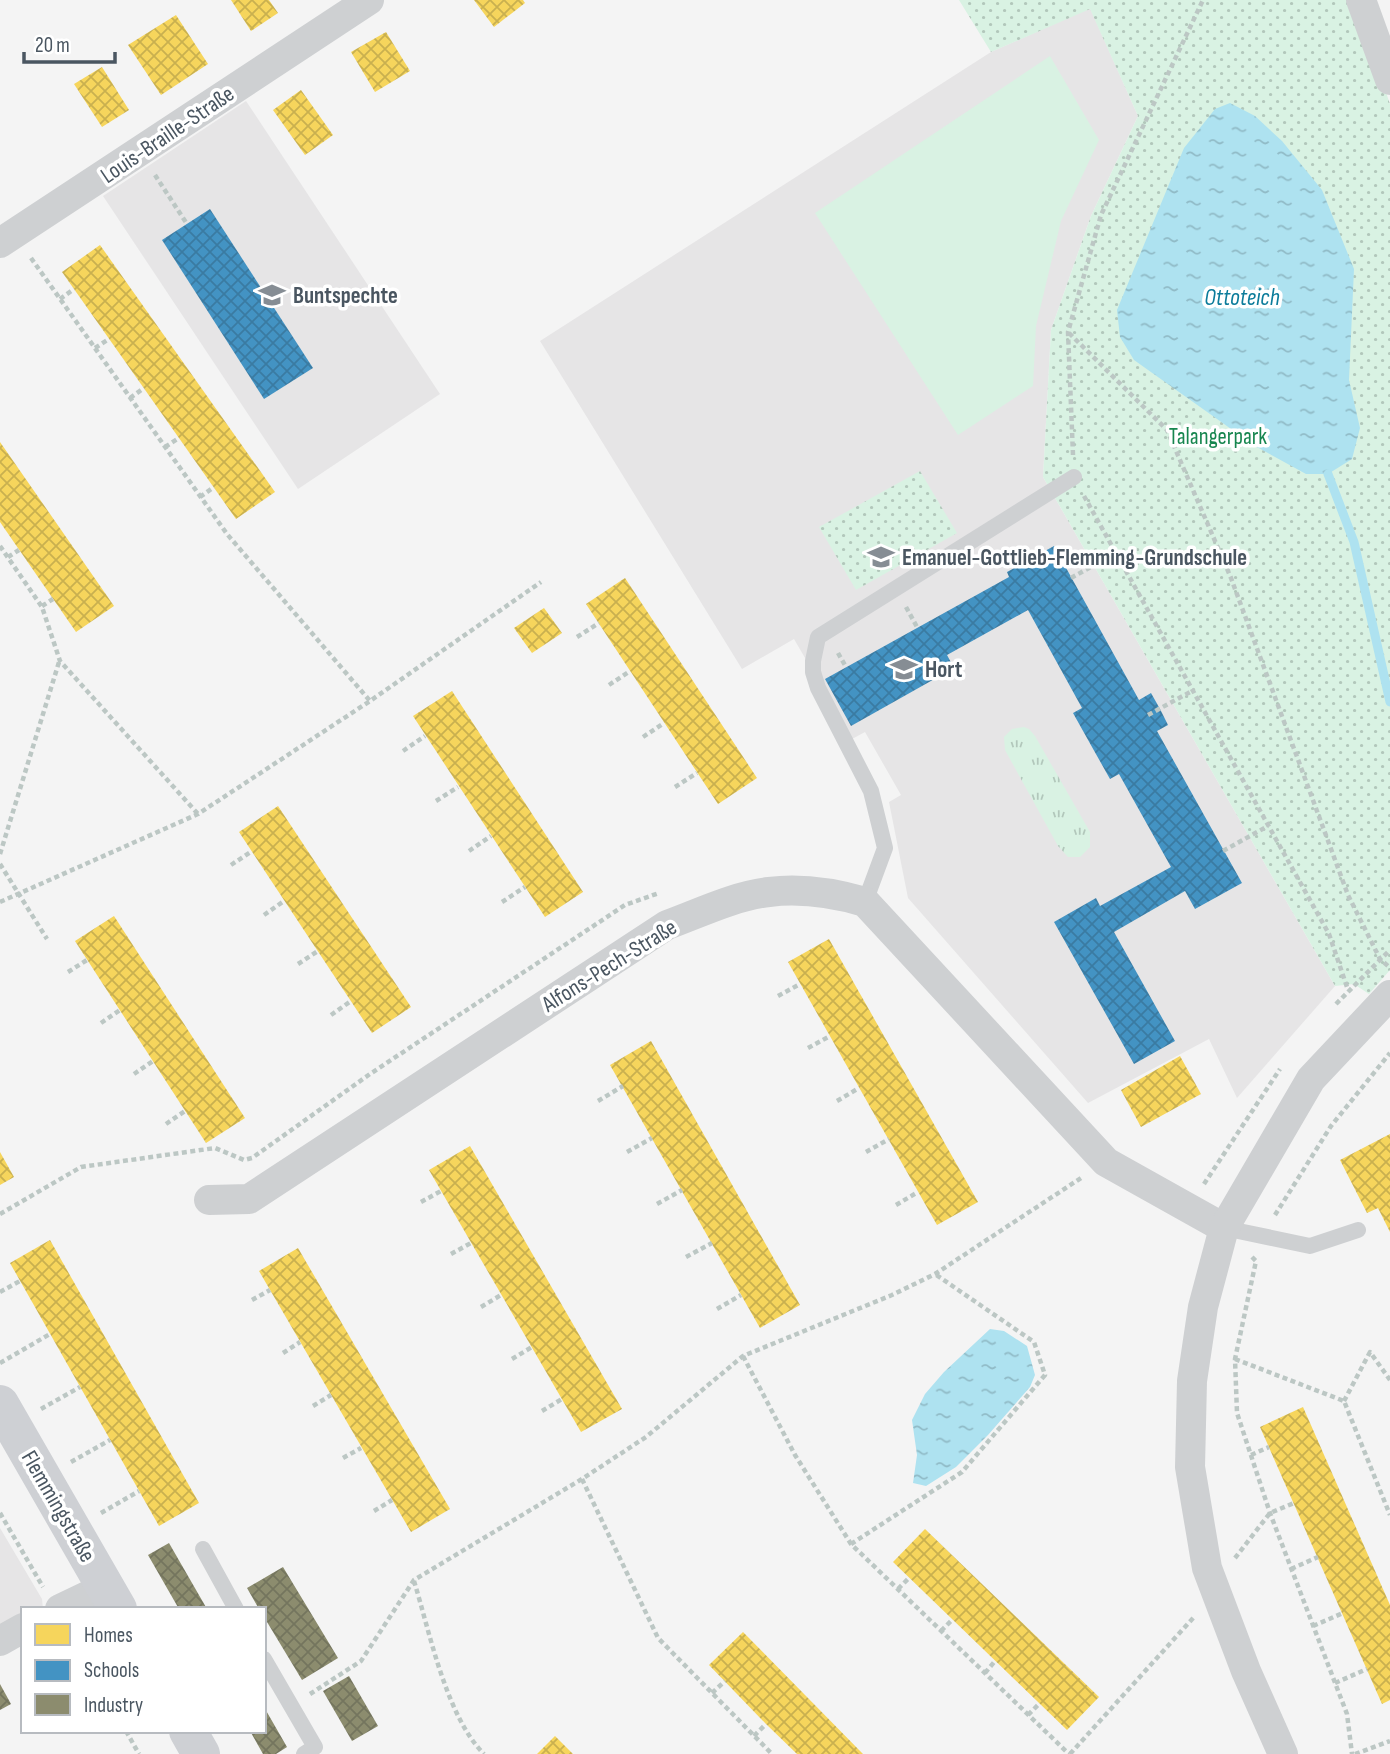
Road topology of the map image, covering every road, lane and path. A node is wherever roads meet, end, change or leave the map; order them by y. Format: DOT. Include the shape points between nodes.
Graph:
graph roads {
  1 [pos="369,0"];
  2 [pos="1203,0"];
  3 [pos="1361,0"];
  4 [pos="1390,80"];
  5 [pos="140,152"];
  6 [pos="187,224"];
  7 [pos="7,239"];
  8 [pos="74,289"];
  9 [pos="60,299"];
  10 [pos="1068,332"];
  11 [pos="109,339"];
  12 [pos="95,348"];
  13 [pos="144,388"];
  14 [pos="131,398"];
  15 [pos="179,438"];
  16 [pos="165,447"];
  17 [pos="1074,477"];
  18 [pos="214,487"];
  19 [pos="200,497"];
  20 [pos="0,546"];
  21 [pos="19,550"];
  22 [pos="1116,553"];
  23 [pos="8,558"];
  24 [pos="1072,578"];
  25 [pos="541,582"];
  26 [pos="53,599"];
  27 [pos="42,607"];
  28 [pos="599,623"];
  29 [pos="577,637"];
  30 [pos="60,661"];
  31 [pos="630,671"];
  32 [pos="609,685"];
  33 [pos="1192,691"];
  34 [pos="370,701"];
  35 [pos="1148,715"];
  36 [pos="664,723"];
  37 [pos="425,736"];
  38 [pos="643,737"];
  39 [pos="403,751"];
  40 [pos="697,772"];
  41 [pos="458,786"];
  42 [pos="675,787"];
  43 [pos="436,801"];
  44 [pos="198,814"];
  45 [pos="1268,826"];
  46 [pos="491,836"];
  47 [pos="252,851"];
  48 [pos="469,851"];
  49 [pos="1223,851"];
  50 [pos="0,854"];
  51 [pos="0,864"];
  52 [pos="231,864"];
  53 [pos="524,887"];
  54 [pos="663,892"];
  55 [pos="18,893"];
  56 [pos="285,901"];
  57 [pos="0,902"];
  58 [pos="502,902"];
  59 [pos="865,902"];
  60 [pos="264,915"];
  61 [pos="47,939"];
  62 [pos="318,951"];
  63 [pos="87,960"];
  64 [pos="298,964"];
  65 [pos="1390,969"];
  66 [pos="68,972"];
  67 [pos="800,984"];
  68 [pos="1349,990"];
  69 [pos="1390,995"];
  70 [pos="778,996"];
  71 [pos="351,1001"];
  72 [pos="120,1010"];
  73 [pos="331,1015"];
  74 [pos="101,1023"];
  75 [pos="830,1036"];
  76 [pos="808,1048"];
  77 [pos="1390,1053"];
  78 [pos="153,1061"];
  79 [pos="134,1074"];
  80 [pos="623,1086"];
  81 [pos="859,1088"];
  82 [pos="598,1101"];
  83 [pos="837,1101"];
  84 [pos="186,1111"];
  85 [pos="166,1124"];
  86 [pos="652,1138"];
  87 [pos="889,1139"];
  88 [pos="627,1152"];
  89 [pos="866,1152"];
  90 [pos="1106,1162"];
  91 [pos="682,1190"];
  92 [pos="441,1191"];
  93 [pos="919,1192"];
  94 [pos="209,1200"];
  95 [pos="421,1202"];
  96 [pos="657,1204"];
  97 [pos="896,1205"];
  98 [pos="0,1214"];
  99 [pos="1224,1228"];
  100 [pos="1358,1230"];
  101 [pos="1262,1236"];
  102 [pos="471,1243"];
  103 [pos="712,1243"];
  104 [pos="451,1254"];
  105 [pos="687,1257"];
  106 [pos="1256,1261"];
  107 [pos="935,1274"];
  108 [pos="20,1281"];
  109 [pos="270,1290"];
  110 [pos="0,1292"];
  111 [pos="501,1295"];
  112 [pos="741,1295"];
  113 [pos="252,1300"];
  114 [pos="481,1307"];
  115 [pos="717,1309"];
  116 [pos="50,1334"];
  117 [pos="300,1342"];
  118 [pos="531,1347"];
  119 [pos="283,1353"];
  120 [pos="743,1356"];
  121 [pos="512,1359"];
  122 [pos="1235,1359"];
  123 [pos="0,1363"];
  124 [pos="1390,1380"];
  125 [pos="80,1387"];
  126 [pos="331,1395"];
  127 [pos="562,1399"];
  128 [pos="1344,1401"];
  129 [pos="313,1406"];
  130 [pos="542,1411"];
  131 [pos="6,1414"];
  132 [pos="110,1440"];
  133 [pos="1269,1447"];
  134 [pos="361,1448"];
  135 [pos="1251,1455"];
  136 [pos="343,1458"];
  137 [pos="43,1478"];
  138 [pos="582,1479"];
  139 [pos="139,1491"];
  140 [pos="392,1500"];
  141 [pos="1294,1503"];
  142 [pos="374,1511"];
  143 [pos="0,1513"];
  144 [pos="1270,1513"];
  145 [pos="1390,1515"];
  146 [pos="73,1529"];
  147 [pos="851,1544"];
  148 [pos="203,1549"];
  149 [pos="1318,1557"];
  150 [pos="1291,1569"];
  151 [pos="909,1578"];
  152 [pos="414,1580"];
  153 [pos="1214,1585"];
  154 [pos="898,1590"];
  155 [pos="112,1598"];
  156 [pos="54,1603"];
  157 [pos="235,1607"];
  158 [pos="1343,1614"];
  159 [pos="952,1619"];
  160 [pos="1313,1626"];
  161 [pos="21,1629"];
  162 [pos="941,1631"];
  163 [pos="0,1641"];
  164 [pos="995,1661"];
  165 [pos="266,1663"];
  166 [pos="1367,1669"];
  167 [pos="985,1673"];
  168 [pos="724,1681"];
  169 [pos="1335,1683"];
  170 [pos="712,1693"];
  171 [pos="1039,1704"];
  172 [pos="291,1707"];
  173 [pos="1028,1715"];
  174 [pos="766,1724"];
  175 [pos="127,1733"];
  176 [pos="189,1733"];
  177 [pos="754,1736"];
  178 [pos="1390,1741"];
  179 [pos="139,1754"];
  180 [pos="201,1754"];
  181 [pos="304,1754"];
  182 [pos="484,1754"];
  183 [pos="772,1754"];
  184 [pos="1070,1754"];
  185 [pos="1283,1754"];
  186 [pos="1354,1754"];
  1 -- 5 [label="street, Louis-Braille-Straße"];
  2 -- 10 [label="path" via="1101,215"];
  3 -- 4 [label="street"];
  5 -- 6 [label="path"];
  5 -- 7 [label="street, Louis-Braille-Straße"];
  7 -- 9 [label="path"];
  8 -- 9 [label="path"];
  9 -- 12 [label="path"];
  10 -- 17 [label="path"];
  10 -- 65 [label="path" via="1167,430 1231,578 1348,895 1380,959"];
  11 -- 12 [label="path"];
  12 -- 14 [label="path"];
  13 -- 14 [label="path"];
  14 -- 16 [label="path"];
  15 -- 16 [label="path"];
  16 -- 19 [label="path"];
  17 -- 22 [label="path"];
  17 -- 59 [label="lane" via="818,637 813,672 818,688 871,792 885,848"];
  18 -- 19 [label="path"];
  19 -- 34 [label="path"];
  20 -- 23 [label="path"];
  21 -- 23 [label="path"];
  22 -- 24 [label="path"];
  22 -- 33 [label="path"];
  23 -- 27 [label="path"];
  25 -- 34 [label="path"];
  26 -- 27 [label="path"];
  27 -- 30 [label="path"];
  28 -- 29 [label="path"];
  30 -- 44 [label="path"];
  30 -- 50 [label="path"];
  31 -- 32 [label="path"];
  33 -- 35 [label="path"];
  33 -- 45 [label="path"];
  34 -- 44 [label="path"];
  36 -- 38 [label="path"];
  37 -- 39 [label="path"];
  40 -- 42 [label="path"];
  41 -- 43 [label="path"];
  44 -- 55 [label="path"];
  45 -- 49 [label="path"];
  45 -- 68 [label="path" via="1329,934"];
  46 -- 48 [label="path"];
  47 -- 52 [label="path"];
  51 -- 55 [label="path"];
  53 -- 58 [label="path"];
  54 -- 98 [label="path" via="625,905 252,1158 244,1160 215,1149 81,1167"];
  55 -- 57 [label="path"];
  55 -- 61 [label="path"];
  56 -- 60 [label="path"];
  59 -- 90 [label="street"];
  59 -- 94 [label="street, Alfons-Pech-Straße" via="831,892 771,891 667,925 249,1199"];
  62 -- 64 [label="path"];
  63 -- 66 [label="path"];
  67 -- 70 [label="path"];
  69 -- 99 [label="street" via="1311,1079"];
  71 -- 73 [label="path"];
  72 -- 74 [label="path"];
  75 -- 76 [label="path"];
  77 -- 101 [label="path" via="1331,1126"];
  78 -- 79 [label="path"];
  80 -- 82 [label="path"];
  81 -- 83 [label="path"];
  84 -- 85 [label="path"];
  86 -- 88 [label="path"];
  87 -- 89 [label="path"];
  90 -- 99 [label="street"];
  90 -- 107 [label="path"];
  91 -- 96 [label="path"];
  92 -- 95 [label="path"];
  93 -- 97 [label="path"];
  99 -- 101 [label="lane"];
  99 -- 106 [label="path"];
  99 -- 153 [label="street" via="1203,1307 1192,1394 1190,1467"];
  100 -- 101 [label="lane" via="1310,1246"];
  101 -- 106 [label="path"];
  102 -- 104 [label="path"];
  103 -- 105 [label="path"];
  106 -- 122 [label="path"];
  107 -- 120 [label="path"];
  107 -- 147 [label="path" via="1034,1342 1045,1375 962,1472"];
  108 -- 110 [label="path"];
  109 -- 113 [label="path"];
  111 -- 114 [label="path"];
  112 -- 115 [label="path"];
  116 -- 123 [label="path"];
  117 -- 119 [label="path"];
  118 -- 121 [label="path"];
  120 -- 138 [label="path" via="646,1437"];
  120 -- 147 [label="path" via="794,1455"];
  122 -- 128 [label="path"];
  122 -- 135 [label="path" via="1237,1413"];
  124 -- 128 [label="path" via="1370,1352"];
  125 -- 131 [label="path"];
  126 -- 129 [label="path"];
  127 -- 130 [label="path"];
  128 -- 145 [label="path"];
  131 -- 137 [label="street, Flemmingstraße"];
  132 -- 137 [label="path"];
  133 -- 135 [label="path"];
  134 -- 136 [label="path"];
  135 -- 144 [label="path"];
  137 -- 146 [label="street, Flemmingstraße"];
  138 -- 152 [label="path"];
  138 -- 170 [label="path" via="657,1638"];
  139 -- 146 [label="path"];
  140 -- 142 [label="path"];
  141 -- 144 [label="path"];
  143 -- 156 [label="path"];
  144 -- 150 [label="path"];
  144 -- 153 [label="path"];
  146 -- 155 [label="street, Flemmingstraße"];
  147 -- 154 [label="path"];
  148 -- 157 [label="lane"];
  149 -- 150 [label="path"];
  150 -- 160 [label="path"];
  151 -- 154 [label="path"];
  152 -- 172 [label="path" via="361,1661"];
  152 -- 182 [label="path" via="455,1713"];
  153 -- 184 [label="path" via="1203,1607"];
  153 -- 185 [label="street" via="1245,1671"];
  154 -- 162 [label="path"];
  155 -- 156 [label="street"];
  158 -- 160 [label="path"];
  159 -- 162 [label="path"];
  160 -- 169 [label="path"];
  161 -- 163 [label="street"];
  162 -- 167 [label="path"];
  164 -- 167 [label="path"];
  165 -- 172 [label="lane"];
  166 -- 169 [label="path"];
  167 -- 173 [label="path"];
  168 -- 170 [label="path"];
  169 -- 186 [label="path" via="1347,1714"];
  170 -- 177 [label="path"];
  171 -- 173 [label="path"];
  172 -- 181 [label="lane" via="315,1747"];
  173 -- 184 [label="path"];
  174 -- 177 [label="path"];
  175 -- 179 [label="path"];
  176 -- 180 [label="street"];
  177 -- 183 [label="path"];
  178 -- 186 [label="path"];
}
